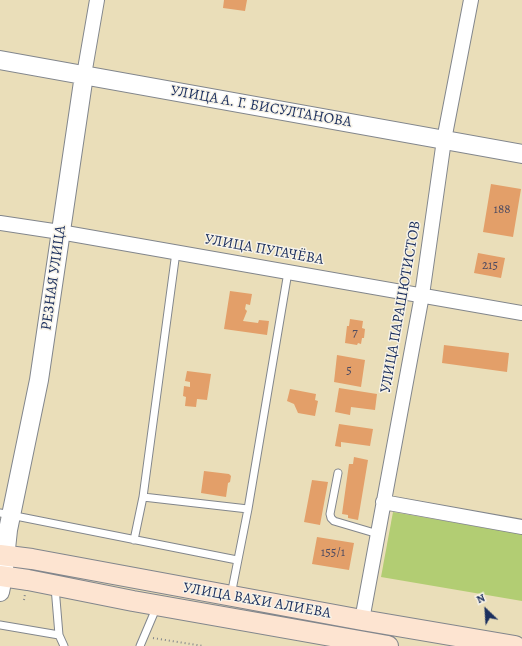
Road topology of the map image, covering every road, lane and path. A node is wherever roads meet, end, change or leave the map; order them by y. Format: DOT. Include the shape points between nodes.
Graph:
graph roads {
  1 [pos="97,0"];
  2 [pos="471,0"];
  3 [pos="0,60"];
  4 [pos="84,75"];
  5 [pos="444,140"];
  6 [pos="522,154"];
  7 [pos="0,224"];
  8 [pos="60,232"];
  9 [pos="176,252"];
  10 [pos="288,272"];
  11 [pos="422,295"];
  12 [pos="522,313"];
  13 [pos="338,473"];
  14 [pos="142,496"];
  15 [pos="383,502"];
  16 [pos="248,509"];
  17 [pos="6,514"];
  18 [pos="522,527"];
  19 [pos="378,534"];
  20 [pos="134,540"];
  21 [pos="3,555"];
  22 [pos="237,560"];
  23 [pos="1,582"];
  24 [pos="55,585"];
  25 [pos="231,596"];
  26 [pos="158,605"];
  27 [pos="362,620"];
  28 [pos="0,625"];
  29 [pos="59,635"];
  30 [pos="144,637"];
  31 [pos="64,646"];
  32 [pos="140,646"];
  33 [pos="203,646"];
  34 [pos="388,646"];
  35 [pos="514,646"];
  1 -- 4 [label="street, РЕЗНАЯ УЛИЦА"];
  2 -- 5 [label="street, УЛИЦА ПАРАШЮТИСТОВ"];
  3 -- 4 [label="street, УЛИЦА А. Г. БИСУЛТАНОВА"];
  4 -- 5 [label="street, УЛИЦА А. Г. БИСУЛТАНОВА"];
  4 -- 8 [label="street, РЕЗНАЯ УЛИЦА"];
  5 -- 6 [label="street, УЛИЦА А. Г. БИСУЛТАНОВА"];
  5 -- 11 [label="street, УЛИЦА ПАРАШЮТИСТОВ"];
  7 -- 8 [label="street, УЛИЦА ПУГАЧЁВА"];
  8 -- 9 [label="street, УЛИЦА ПУГАЧЁВА"];
  8 -- 17 [label="street, РЕЗНАЯ УЛИЦА" via="39,380"];
  9 -- 10 [label="street, УЛИЦА ПУГАЧЁВА"];
  9 -- 14 [label="lane"];
  10 -- 11 [label="street, УЛИЦА ПУГАЧЁВА"];
  10 -- 16 [label="lane"];
  11 -- 12 [label="street, УЛИЦА ПУГАЧЁВА"];
  11 -- 15 [label="street, УЛИЦА ПАРАШЮТИСТОВ"];
  13 -- 19 [label="lane" via="331,518"];
  14 -- 16 [label="lane"];
  14 -- 20 [label="lane"];
  15 -- 18 [label="street"];
  15 -- 19 [label="street, УЛИЦА ПАРАШЮТИСТОВ"];
  16 -- 22 [label="lane"];
  17 -- 20 [label="lane"];
  17 -- 21 [label="street, РЕЗНАЯ УЛИЦА" via="8,530"];
  19 -- 27 [label="street, УЛИЦА ПАРАШЮТИСТОВ"];
  20 -- 22 [label="lane"];
  21 -- 23 [label="street, РЕЗНАЯ УЛИЦА"];
  21 -- 25 [label="main road, УЛИЦА ВАХИ АЛИЕВА"];
  22 -- 25 [label="lane"];
  23 -- 24 [label="main road, УЛИЦА ВАХИ АЛИЕВА" via="28,580"];
  24 -- 26 [label="main road, УЛИЦА ВАХИ АЛИЕВА"];
  24 -- 29 [label="lane"];
  25 -- 27 [label="main road, УЛИЦА ВАХИ АЛИЕВА"];
  26 -- 30 [label="lane"];
  26 -- 34 [label="main road, УЛИЦА ВАХИ АЛИЕВА"];
  27 -- 35 [label="main road, УЛИЦА ВАХИ АЛИЕВА"];
  28 -- 29 [label="lane"];
  29 -- 31 [label="lane"];
  30 -- 32 [label="lane"];
  30 -- 33 [label="path"];
}
